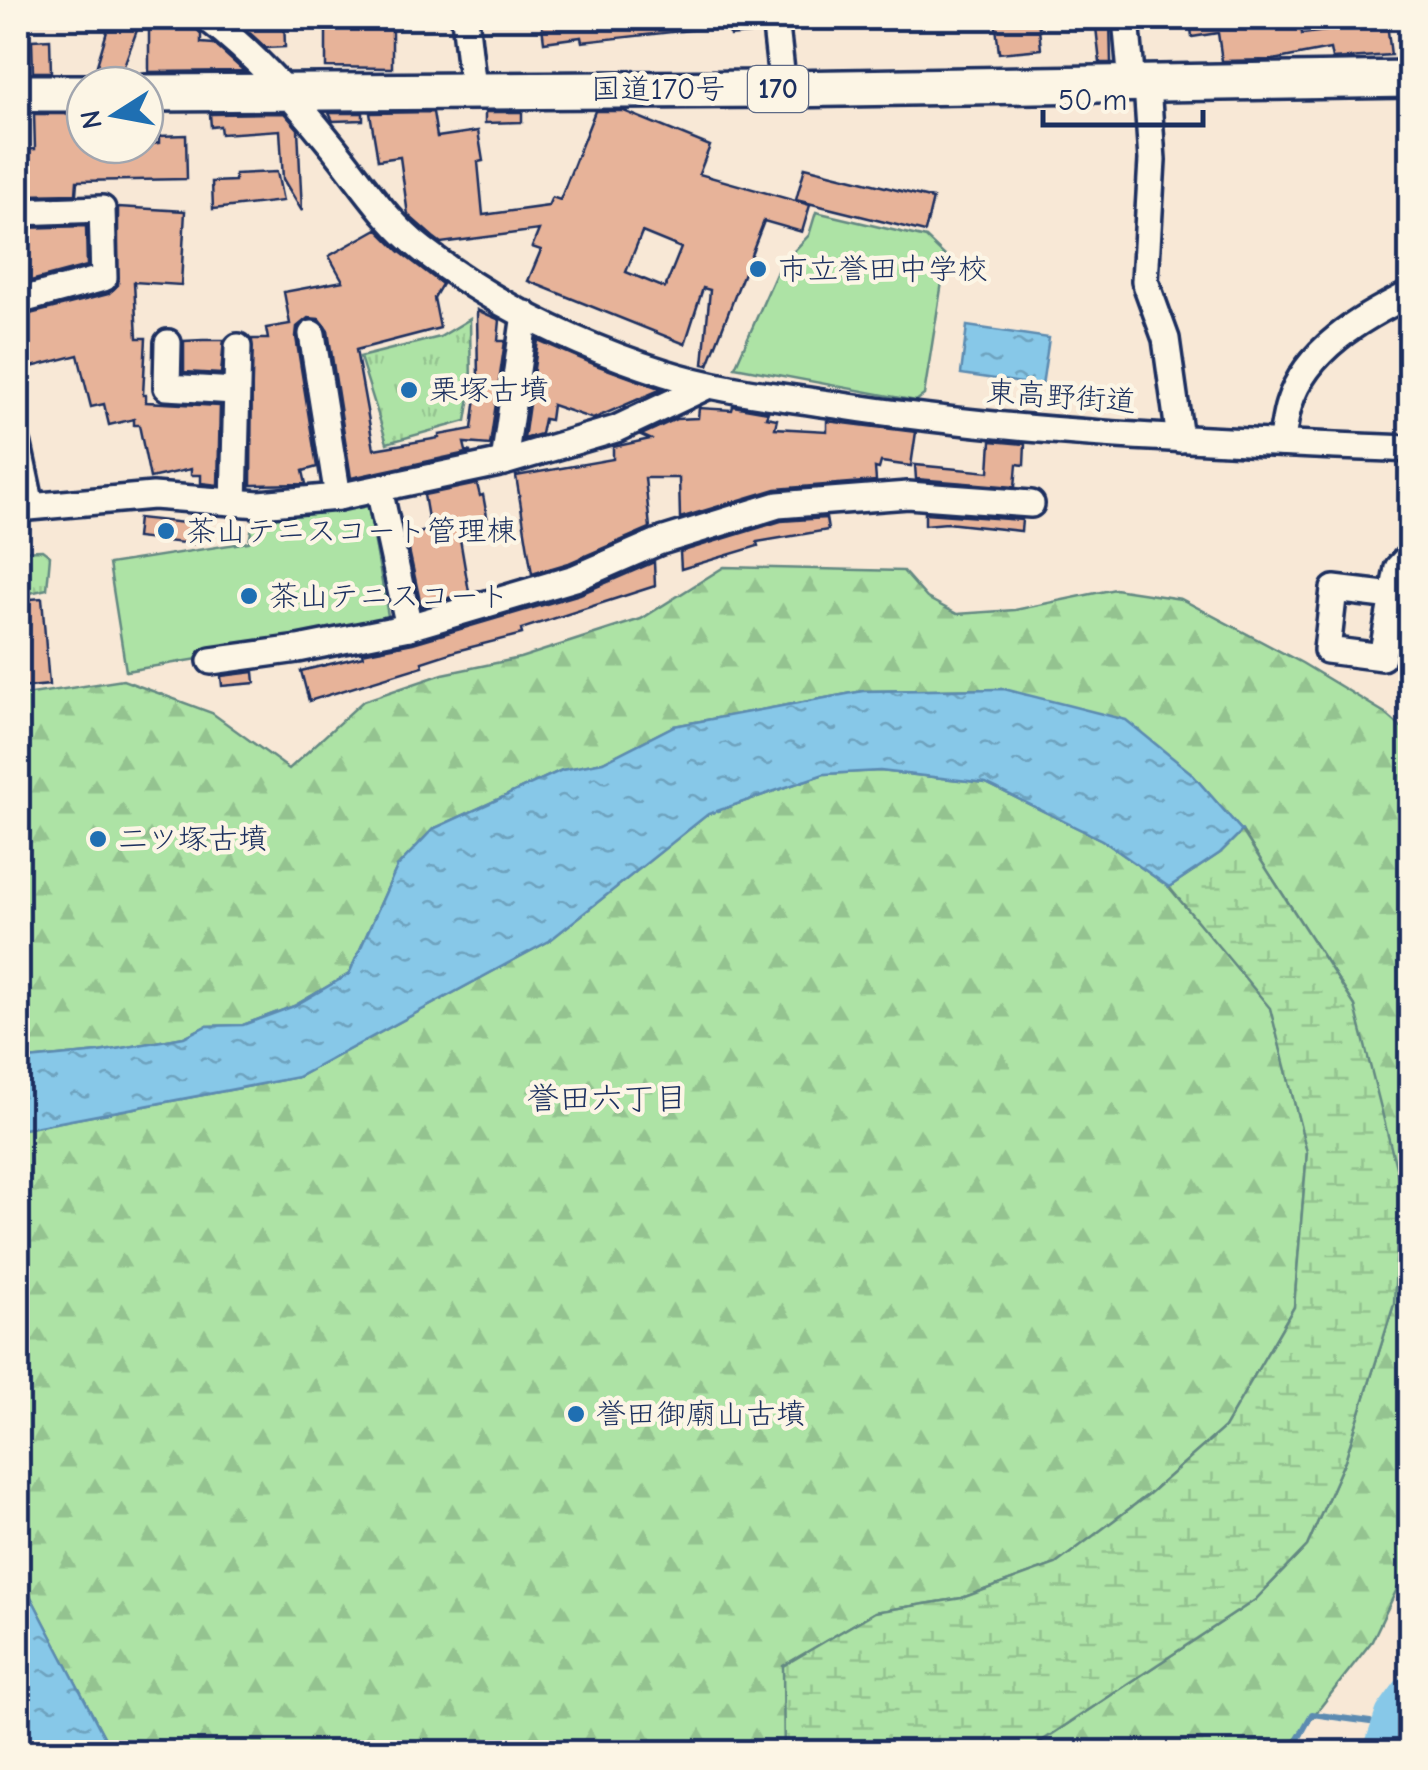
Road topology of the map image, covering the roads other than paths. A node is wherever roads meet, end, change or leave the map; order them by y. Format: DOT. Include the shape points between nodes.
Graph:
graph roads {
  1 [pos="207,18"];
  2 [pos="465,18"];
  3 [pos="775,18"];
  4 [pos="1126,18"];
  5 [pos="1410,79"];
  6 [pos="1139,85"];
  7 [pos="472,89"];
  8 [pos="784,89"];
  9 [pos="165,92"];
  10 [pos="286,92"];
  11 [pos="18,93"];
  12 [pos="65,93"];
  13 [pos="18,212"];
  14 [pos="1410,294"];
  15 [pos="18,302"];
  16 [pos="525,314"];
  17 [pos="312,334"];
  18 [pos="168,343"];
  19 [pos="238,347"];
  20 [pos="709,385"];
  21 [pos="235,392"];
  22 [pos="1180,439"];
  23 [pos="1281,443"];
  24 [pos="18,445"];
  25 [pos="1410,448"];
  26 [pos="504,462"];
  27 [pos="379,489"];
  28 [pos="338,497"];
  29 [pos="234,503"];
  30 [pos="1031,504"];
  31 [pos="24,507"];
  32 [pos="1410,555"];
  33 [pos="1393,596"];
  34 [pos="409,628"];
  35 [pos="211,662"];
  1 -- 10 [label="street, 東高野街道"];
  2 -- 7 [label="street"];
  3 -- 8 [label="street"];
  4 -- 6 [label="street"];
  5 -- 6 [label="highway, 国道170号 / 170"];
  6 -- 8 [label="highway, 国道170号 / 170"];
  6 -- 22 [label="street" via="1152,160 1145,281 1166,339"];
  7 -- 8 [label="highway, 国道170号 / 170"];
  7 -- 10 [label="highway, 国道170号 / 170"];
  9 -- 10 [label="highway, 国道170号 / 170"];
  10 -- 16 [label="street, 東高野街道" via="397,228 465,280"];
  11 -- 12 [label="highway"];
  13 -- 15 [label="street" via="102,208 104,278"];
  14 -- 23 [label="street" via="1353,326 1319,355 1297,384"];
  16 -- 20 [label="street, 東高野街道" via="612,355"];
  16 -- 26 [label="street"];
  17 -- 28 [label="street"];
  18 -- 21 [label="street" via="167,387"];
  19 -- 21 [label="street"];
  20 -- 22 [label="street, 東高野街道" via="922,418"];
  20 -- 26 [label="street" via="616,430"];
  21 -- 29 [label="street"];
  22 -- 23 [label="street, 東高野街道"];
  23 -- 25 [label="street, 東高野街道"];
  24 -- 31 [label="street"];
  26 -- 27 [label="street"];
  27 -- 28 [label="street"];
  27 -- 34 [label="street"];
  28 -- 29 [label="street"];
  29 -- 31 [label="street" via="154,496"];
  30 -- 34 [label="street" via="908,494 778,505 658,542 575,578"];
  32 -- 33 [label="street" via="1398,568"];
  34 -- 35 [label="street"];
}
